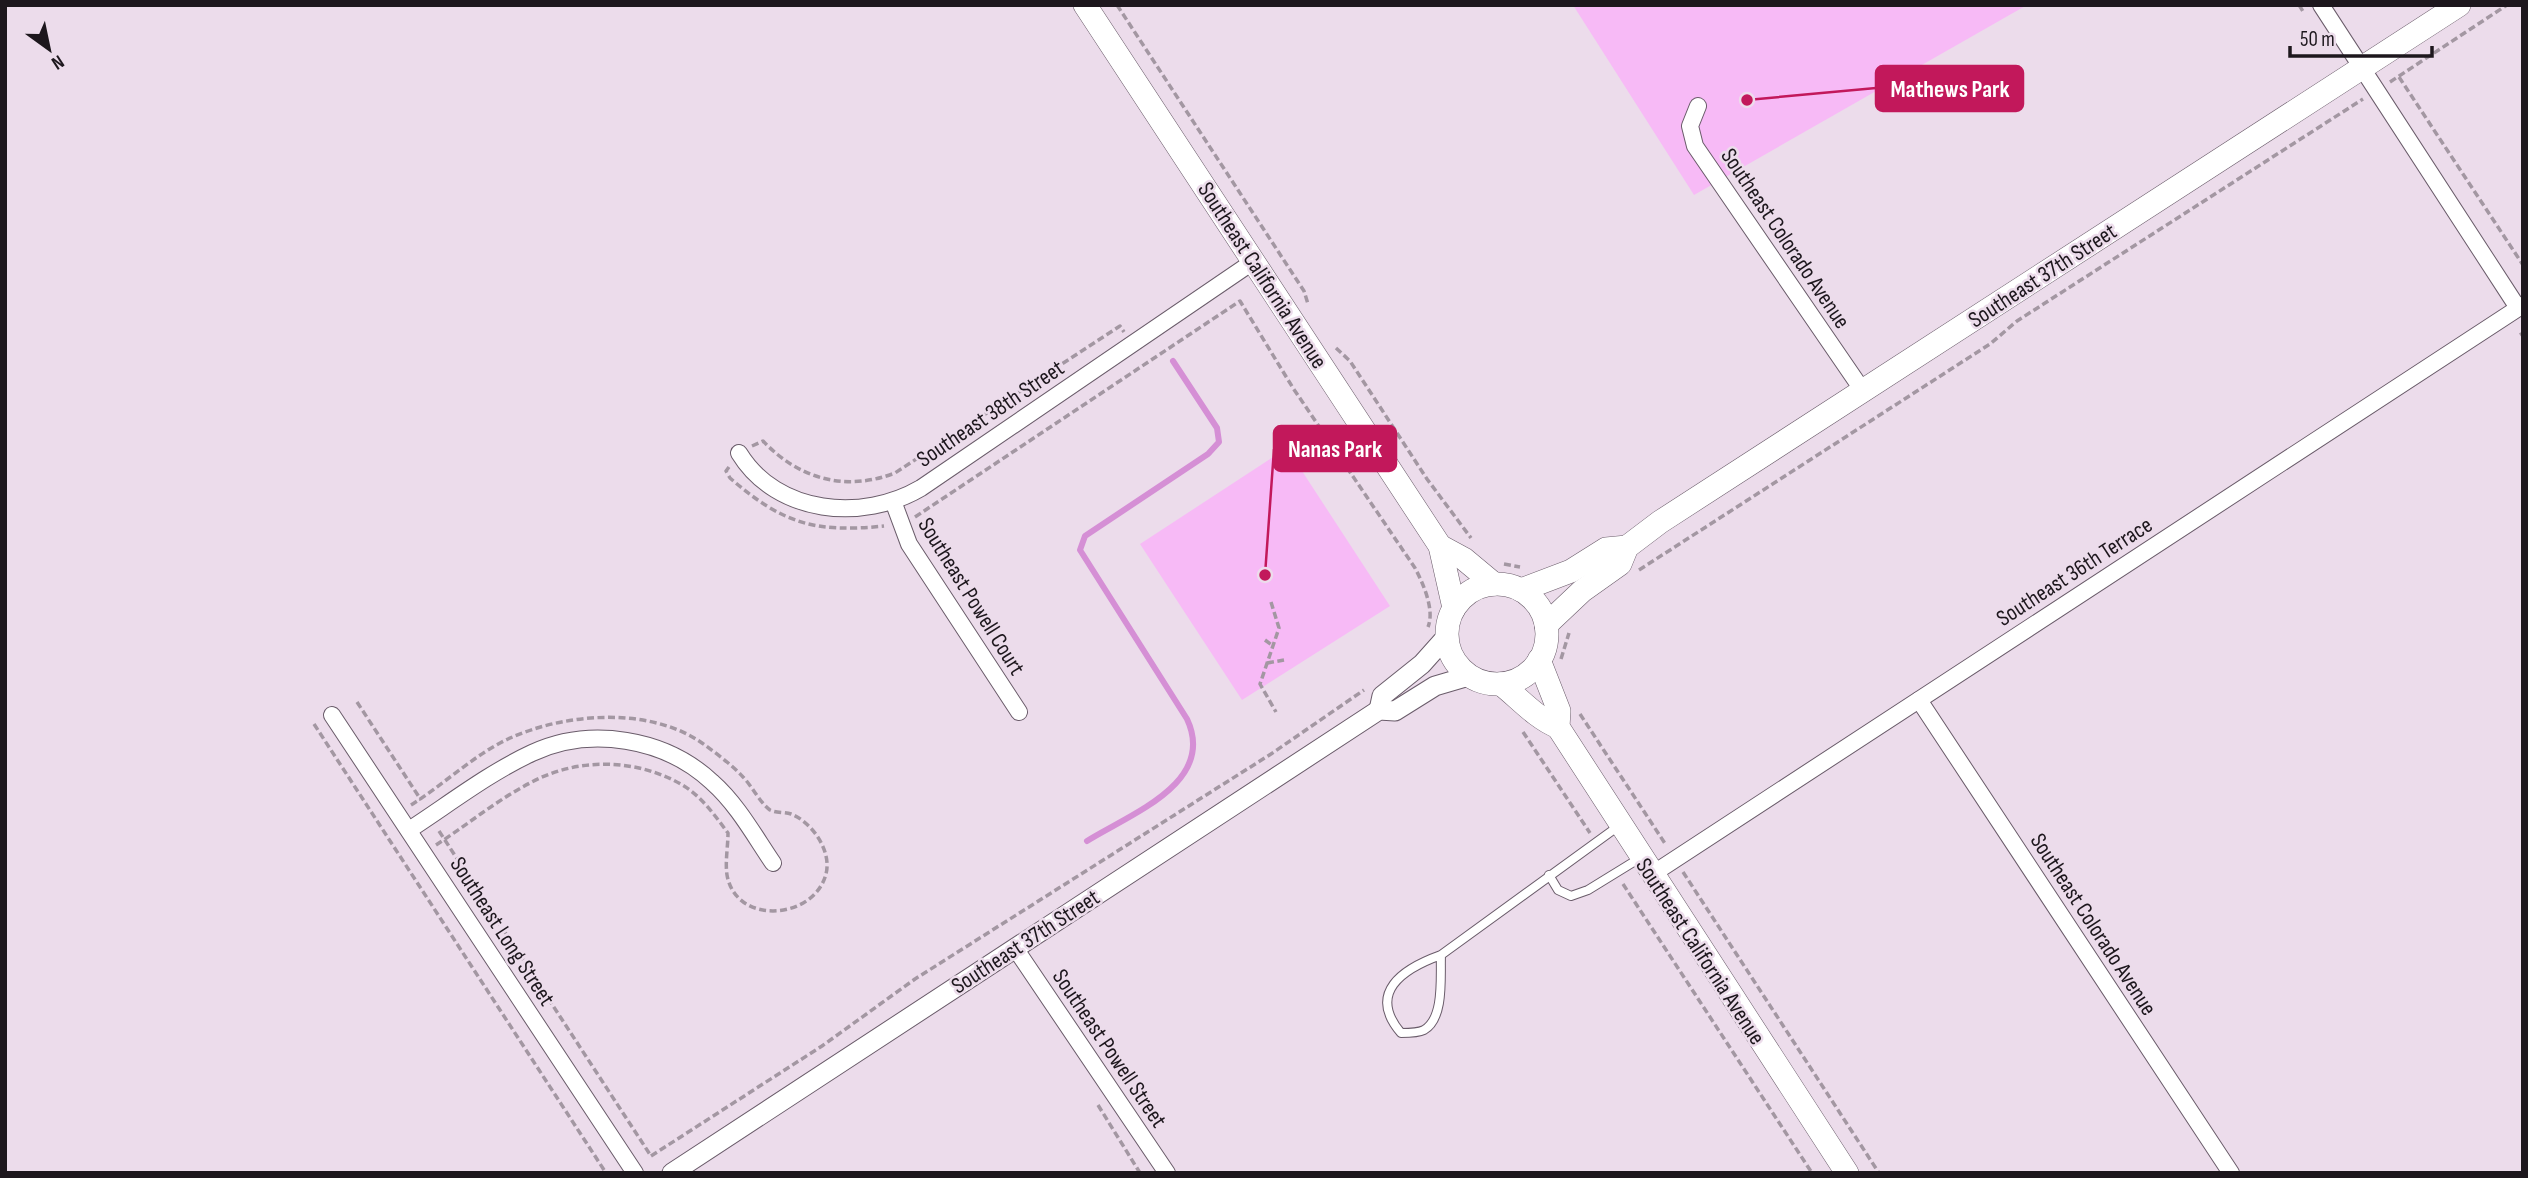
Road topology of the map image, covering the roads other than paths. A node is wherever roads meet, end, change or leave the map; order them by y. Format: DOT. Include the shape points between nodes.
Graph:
graph roads {
  1 [pos="1085,5"];
  2 [pos="2321,5"];
  3 [pos="2459,5"];
  4 [pos="2363,68"];
  5 [pos="1698,106"];
  6 [pos="1254,261"];
  7 [pos="2521,306"];
  8 [pos="1863,391"];
  9 [pos="739,453"];
  10 [pos="893,501"];
  11 [pos="1440,546"];
  12 [pos="1627,547"];
  13 [pos="1494,584"];
  14 [pos="1521,590"];
  15 [pos="1454,608"];
  16 [pos="1546,625"];
  17 [pos="1435,637"];
  18 [pos="1550,665"];
  19 [pos="1469,676"];
  20 [pos="1502,684"];
  21 [pos="1919,700"];
  22 [pos="1379,710"];
  23 [pos="1019,712"];
  24 [pos="332,715"];
  25 [pos="1558,727"];
  26 [pos="1620,825"];
  27 [pos="409,830"];
  28 [pos="773,863"];
  29 [pos="1646,867"];
  30 [pos="1549,875"];
  31 [pos="1015,948"];
  32 [pos="1441,955"];
  33 [pos="634,1171"];
  34 [pos="672,1173"];
  35 [pos="1167,1173"];
  36 [pos="1847,1173"];
  37 [pos="2231,1173"];
  1 -- 6 [label="main road, Southeast California Avenue"];
  2 -- 4 [label="street"];
  3 -- 4 [label="main road, Southeast 37th Street"];
  4 -- 7 [label="street"];
  4 -- 8 [label="main road, Southeast 37th Street"];
  5 -- 8 [label="street, Southeast Colorado Avenue" via="1690,126 1695,146"];
  6 -- 10 [label="street, Southeast 38th Street" via="921,488"];
  6 -- 11 [label="main road, Southeast California Avenue"];
  7 -- 21 [label="street, Southeast 36th Terrace"];
  8 -- 12 [label="main road, Southeast 37th Street"];
  9 -- 10 [label="street, Southeast 38th Street" via="770,485 808,504 851,509"];
  10 -- 23 [label="street, Southeast Powell Court" via="909,544"];
  11 -- 13 [label="main road, Southeast California Avenue"];
  11 -- 15 [label="main road, Southeast California Avenue"];
  12 -- 14 [label="main road, Southeast 37th Street" via="1606,549 1571,571"];
  12 -- 16 [label="main road, Southeast 37th Street" via="1620,564"];
  13 -- 14 [label="main road"];
  13 -- 15 [label="main road" via="1471,592"];
  14 -- 16 [label="main road" via="1537,605"];
  15 -- 17 [label="main road"];
  16 -- 18 [label="main road" via="1544,649"];
  17 -- 19 [label="main road"];
  17 -- 22 [label="street, Southeast 37th Street" via="1422,664 1382,696"];
  18 -- 20 [label="main road"];
  18 -- 25 [label="main road, Southeast California Avenue"];
  19 -- 20 [label="main road"];
  19 -- 22 [label="street, Southeast 37th Street" via="1435,685 1395,711"];
  20 -- 25 [label="main road, Southeast California Avenue" via="1541,720"];
  21 -- 29 [label="street, Southeast 36th Terrace" via="1675,860"];
  21 -- 37 [label="street, Southeast Colorado Avenue"];
  22 -- 31 [label="street, Southeast 37th Street"];
  24 -- 27 [label="street, Southeast Long Street"];
  25 -- 26 [label="main road, Southeast California Avenue"];
  26 -- 29 [label="main road, Southeast California Avenue"];
  26 -- 30 [label="lane"];
  27 -- 28 [label="street" via="533,753 584,740 615,739 662,751 711,781 733,803"];
  27 -- 33 [label="street, Southeast Long Street"];
  29 -- 30 [label="lane" via="1616,873 1571,896 1558,890"];
  29 -- 36 [label="main road, Southeast California Avenue"];
  30 -- 32 [label="lane"];
  31 -- 34 [label="street, Southeast 37th Street"];
  31 -- 35 [label="street, Southeast Powell Street"];
  32 -- 32 [label="lane" via="1392,984 1385,1006 1388,1018 1401,1033 1422,1031 1433,1022"];
}
